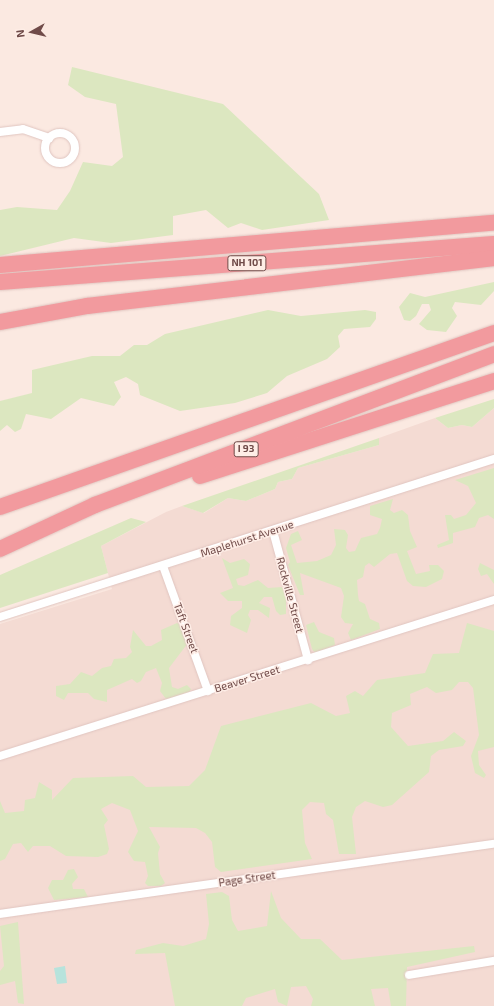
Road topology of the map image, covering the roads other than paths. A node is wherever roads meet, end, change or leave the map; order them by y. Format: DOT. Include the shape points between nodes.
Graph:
graph roads {
  1 [pos="0,132"];
  2 [pos="49,138"];
  3 [pos="494,223"];
  4 [pos="494,244"];
  5 [pos="494,258"];
  6 [pos="0,264"];
  7 [pos="0,282"];
  8 [pos="0,322"];
  9 [pos="494,333"];
  10 [pos="494,354"];
  11 [pos="494,382"];
  12 [pos="494,459"];
  13 [pos="138,491"];
  14 [pos="0,507"];
  15 [pos="273,531"];
  16 [pos="0,549"];
  17 [pos="164,566"];
  18 [pos="494,600"];
  19 [pos="0,617"];
  20 [pos="308,660"];
  21 [pos="208,691"];
  22 [pos="0,756"];
  23 [pos="494,844"];
  24 [pos="0,914"];
  25 [pos="494,961"];
  26 [pos="409,974"];
  1 -- 2 [label="street" via="24,129"];
  3 -- 6 [label="highway"];
  4 -- 7 [label="highway, NH 101"];
  5 -- 8 [label="highway" via="87,306"];
  9 -- 14 [label="highway"];
  10 -- 13 [label="highway, I 93"];
  11 -- 13 [label="highway" via="229,469"];
  12 -- 15 [label="street, Maplehurst Avenue"];
  13 -- 16 [label="highway, I 93" via="95,505"];
  15 -- 17 [label="street, Maplehurst Avenue"];
  15 -- 20 [label="street, Rockville Street"];
  17 -- 19 [label="street, Maplehurst Avenue"];
  17 -- 21 [label="street, Taft Street"];
  18 -- 20 [label="street, Beaver Street"];
  20 -- 21 [label="street, Beaver Street"];
  21 -- 22 [label="street, Beaver Street"];
  23 -- 24 [label="street, Page Street"];
  25 -- 26 [label="street"];
}
